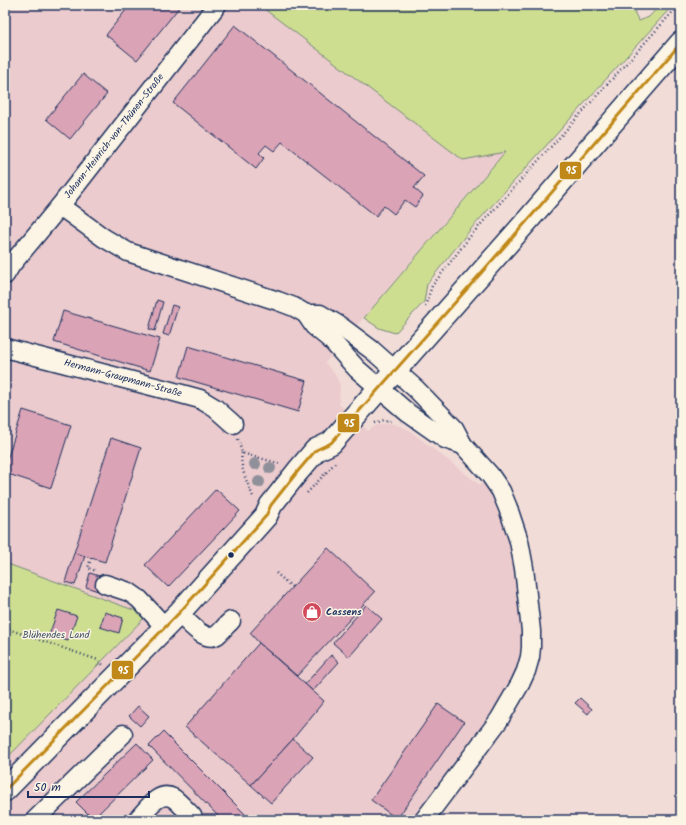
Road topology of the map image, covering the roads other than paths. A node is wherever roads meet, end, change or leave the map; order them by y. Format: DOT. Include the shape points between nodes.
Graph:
graph roads {
  1 [pos="217,5"];
  2 [pos="681,43"];
  3 [pos="60,206"];
  4 [pos="5,275"];
  5 [pos="306,314"];
  6 [pos="5,348"];
  7 [pos="397,369"];
  8 [pos="380,388"];
  9 [pos="233,424"];
  10 [pos="463,445"];
  11 [pos="105,584"];
  12 [pos="172,620"];
  13 [pos="231,621"];
  14 [pos="123,734"];
  15 [pos="5,790"];
  16 [pos="35,820"];
  17 [pos="137,820"];
  18 [pos="194,820"];
  19 [pos="424,820"];
  1 -- 3 [label="street, Johann-Heinrich-von-Thünen-Straße"];
  2 -- 7 [label="main road"];
  3 -- 4 [label="street"];
  3 -- 5 [label="street, Johann-Heinrich-von-Thünen-Straße" via="128,252 278,301"];
  5 -- 7 [label="street, Johann-Heinrich-von-Thünen-Straße" via="320,314 340,326"];
  5 -- 8 [label="street, Johann-Heinrich-von-Thünen-Straße" via="314,326"];
  6 -- 9 [label="street, Hermann-Graupmann-Straße" via="200,399 216,408"];
  7 -- 8 [label="main road"];
  7 -- 10 [label="street, Johann-Heinrich-von-Thünen-Straße" via="454,428"];
  8 -- 10 [label="street, Johann-Heinrich-von-Thünen-Straße" via="408,413 445,439"];
  8 -- 12 [label="main road" via="335,451 316,450 271,505 259,509"];
  10 -- 19 [label="street" via="501,491 508,508 524,568 532,631 530,657 520,684 499,720"];
  11 -- 12 [label="street" via="129,592 156,618"];
  12 -- 13 [label="street" via="207,637 216,636"];
  12 -- 15 [label="main road"];
  14 -- 16 [label="street"];
  17 -- 18 [label="street" via="153,802 163,796 173,798"];
}
